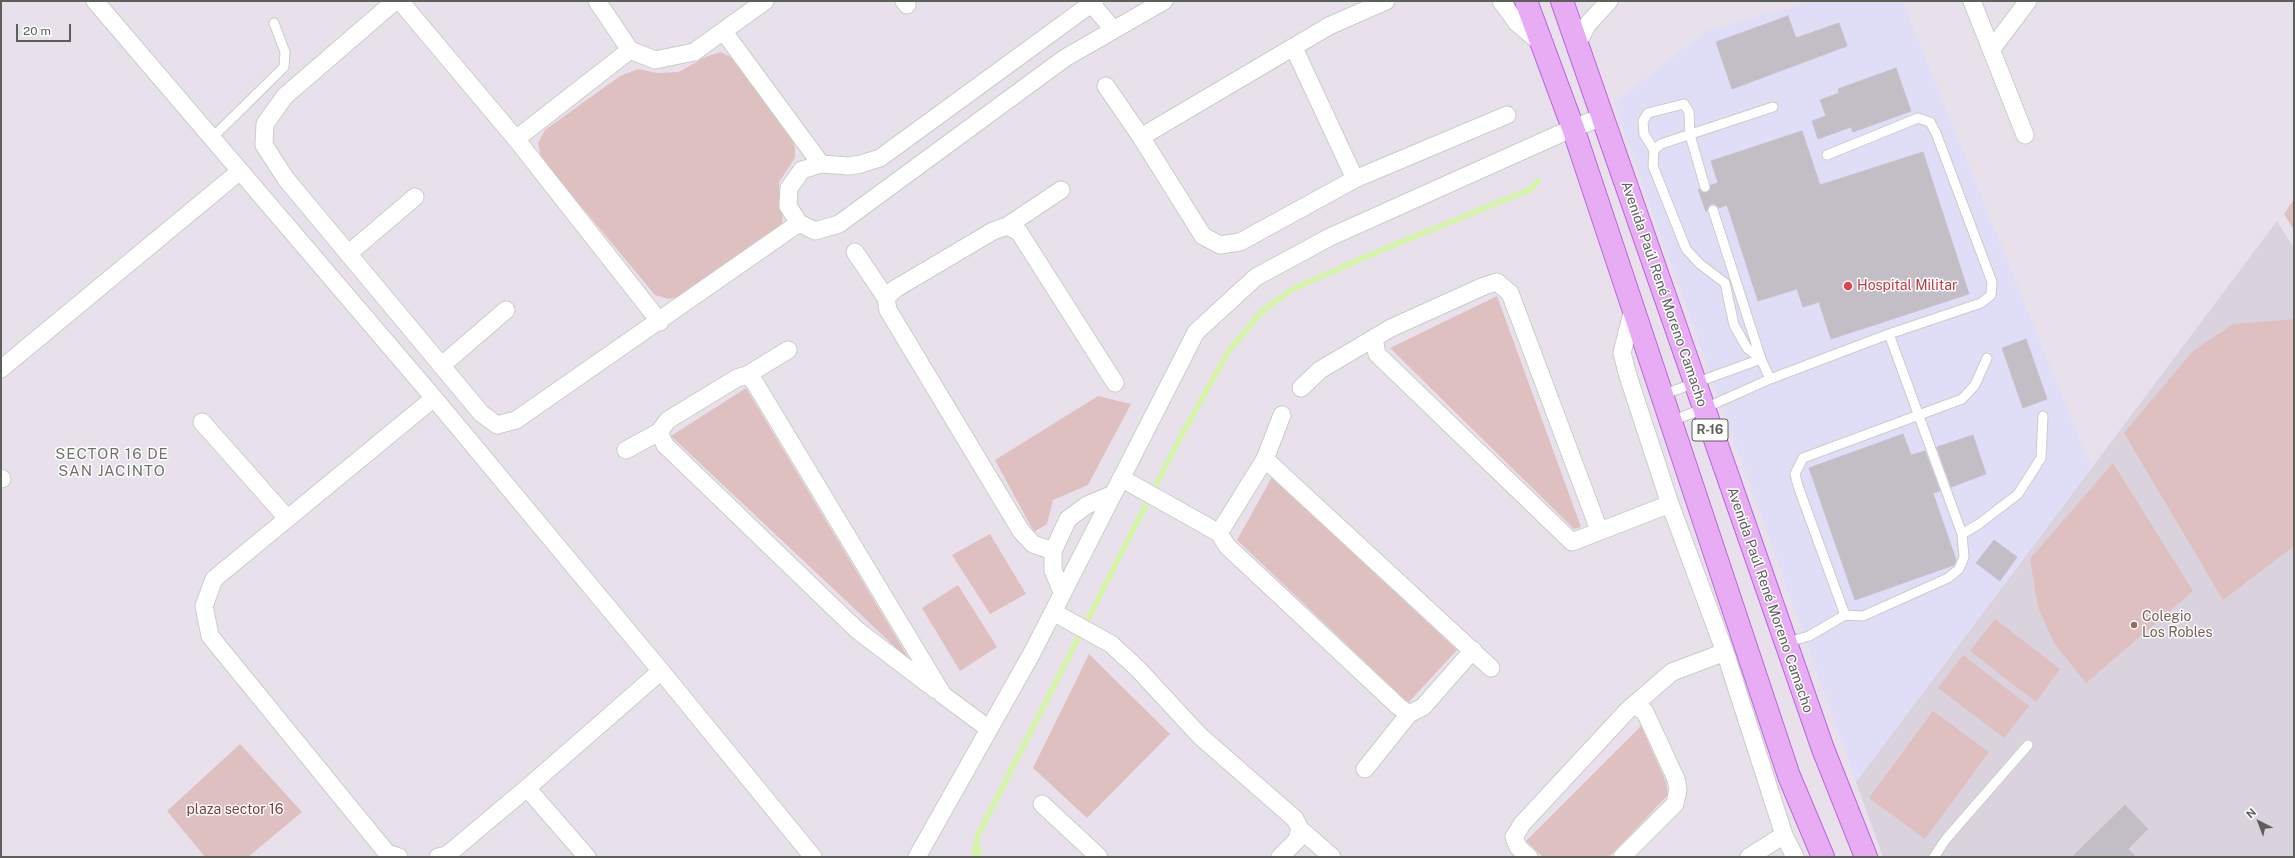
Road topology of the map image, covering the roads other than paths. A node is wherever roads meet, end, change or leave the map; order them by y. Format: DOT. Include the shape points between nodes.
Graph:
graph roads {
  1 [pos="95,1"];
  2 [pos="395,1"];
  3 [pos="400,1"];
  4 [pos="597,1"];
  5 [pos="765,1"];
  6 [pos="1164,1"];
  7 [pos="1386,1"];
  8 [pos="1501,1"];
  9 [pos="1526,1"];
  10 [pos="1562,1"];
  11 [pos="1609,1"];
  12 [pos="1972,1"];
  13 [pos="2028,1"];
  14 [pos="1092,2"];
  15 [pos="274,23"];
  16 [pos="1113,29"];
  17 [pos="724,32"];
  18 [pos="1578,43"];
  19 [pos="1542,44"];
  20 [pos="1294,48"];
  21 [pos="630,50"];
  22 [pos="1992,50"];
  23 [pos="1106,86"];
  24 [pos="1773,108"];
  25 [pos="1507,115"];
  26 [pos="1604,116"];
  27 [pos="1573,128"];
  28 [pos="2025,134"];
  29 [pos="1690,135"];
  30 [pos="1141,137"];
  31 [pos="212,138"];
  32 [pos="516,139"];
  33 [pos="1654,150"];
  34 [pos="1826,156"];
  35 [pos="821,164"];
  36 [pos="240,170"];
  37 [pos="1356,179"];
  38 [pos="1705,187"];
  39 [pos="1061,190"];
  40 [pos="415,197"];
  41 [pos="1713,210"];
  42 [pos="799,223"];
  43 [pos="1007,226"];
  44 [pos="855,252"];
  45 [pos="348,254"];
  46 [pos="886,298"];
  47 [pos="1633,309"];
  48 [pos="506,310"];
  49 [pos="660,322"];
  50 [pos="1889,334"];
  51 [pos="1374,339"];
  52 [pos="788,350"];
  53 [pos="1986,358"];
  54 [pos="1761,359"];
  55 [pos="441,366"];
  56 [pos="1,369"];
  57 [pos="747,376"];
  58 [pos="1770,379"];
  59 [pos="1115,383"];
  60 [pos="1694,383"];
  61 [pos="1301,388"];
  62 [pos="1662,395"];
  63 [pos="434,398"];
  64 [pos="1703,409"];
  65 [pos="1919,414"];
  66 [pos="1282,415"];
  67 [pos="2043,416"];
  68 [pos="1671,421"];
  69 [pos="202,422"];
  70 [pos="659,432"];
  71 [pos="626,450"];
  72 [pos="1265,459"];
  73 [pos="1121,478"];
  74 [pos="1111,495"];
  75 [pos="1670,504"];
  76 [pos="287,518"];
  77 [pos="1599,530"];
  78 [pos="1219,533"];
  79 [pos="1962,534"];
  80 [pos="1053,551"];
  81 [pos="1062,592"];
  82 [pos="1053,612"];
  83 [pos="1845,615"];
  84 [pos="1785,643"];
  85 [pos="1473,650"];
  86 [pos="1725,652"];
  87 [pos="1491,668"];
  88 [pos="661,671"];
  89 [pos="943,695"];
  90 [pos="1635,705"];
  91 [pos="1409,714"];
  92 [pos="989,729"];
  93 [pos="2028,745"];
  94 [pos="1365,768"];
  95 [pos="527,788"];
  96 [pos="1042,804"];
  97 [pos="1300,829"];
  98 [pos="1784,835"];
  99 [pos="399,857"];
  100 [pos="438,857"];
  101 [pos="587,857"];
  102 [pos="813,857"];
  103 [pos="917,857"];
  104 [pos="1099,857"];
  105 [pos="1280,857"];
  106 [pos="1332,857"];
  107 [pos="1529,857"];
  108 [pos="1622,857"];
  109 [pos="1749,857"];
  110 [pos="1795,857"];
  111 [pos="1823,857"];
  112 [pos="1866,857"];
  113 [pos="1934,857"];
  1 -- 31 [label="street"];
  2 -- 45 [label="street" via="285,96 265,124 264,145 286,179"];
  3 -- 32 [label="street"];
  4 -- 21 [label="street"];
  5 -- 17 [label="street"];
  6 -- 16 [label="street"];
  7 -- 20 [label="street" via="1329,26"];
  8 -- 19 [label="street" via="1517,23"];
  9 -- 19 [label="main road, R-16"];
  10 -- 18 [label="main road, Avenida Paúl René Moreno Camacho / R-16"];
  11 -- 18 [label="street" via="1587,25"];
  12 -- 22 [label="street"];
  13 -- 22 [label="street"];
  14 -- 16 [label="street"];
  14 -- 35 [label="street" via="880,158 848,166"];
  15 -- 31 [label="lane" via="285,52 284,67"];
  16 -- 42 [label="street" via="1064,58 839,224 815,231"];
  17 -- 21 [label="street" via="694,52 655,60"];
  17 -- 35 [label="street"];
  18 -- 26 [label="main road, Avenida Paúl René Moreno Camacho / R-16"];
  19 -- 27 [label="main road, R-16"];
  20 -- 30 [label="street"];
  20 -- 37 [label="street"];
  21 -- 32 [label="street"];
  22 -- 28 [label="street"];
  23 -- 30 [label="street"];
  24 -- 29 [label="lane"];
  25 -- 37 [label="street"];
  26 -- 27 [label="street"];
  26 -- 60 [label="main road, Avenida Paúl René Moreno Camacho / R-16"];
  27 -- 47 [label="main road, R-16"];
  27 -- 73 [label="street" via="1330,236 1256,277 1196,332"];
  29 -- 33 [label="lane" via="1661,144"];
  29 -- 33 [label="lane" via="1689,112 1684,104 1648,113 1643,121 1644,134"];
  29 -- 38 [label="lane"];
  30 -- 37 [label="street" via="1203,236 1220,245 1240,242"];
  31 -- 36 [label="street"];
  32 -- 49 [label="street"];
  33 -- 54 [label="lane" via="1653,166 1686,249 1724,284 1734,325 1747,348"];
  34 -- 50 [label="lane" via="1918,118 1930,122 1992,282 1991,295 1981,303"];
  35 -- 42 [label="street" via="802,170 789,188 788,206"];
  36 -- 56 [label="street"];
  36 -- 63 [label="street"];
  39 -- 43 [label="street"];
  40 -- 45 [label="street"];
  41 -- 54 [label="lane"];
  42 -- 49 [label="street"];
  43 -- 46 [label="street" via="993,230 894,289"];
  43 -- 59 [label="street" via="1019,232"];
  44 -- 46 [label="street"];
  45 -- 55 [label="street"];
  46 -- 80 [label="street" via="888,310 1021,531 1033,544"];
  47 -- 62 [label="main road, R-16"];
  47 -- 75 [label="street" via="1622,353"];
  48 -- 55 [label="street"];
  49 -- 55 [label="street" via="516,420 498,425 481,413"];
  50 -- 58 [label="lane"];
  50 -- 65 [label="lane"];
  51 -- 61 [label="street" via="1320,370"];
  51 -- 77 [label="street" via="1377,354 1572,542"];
  51 -- 77 [label="street" via="1391,328 1484,286 1497,282 1506,289 1510,293"];
  52 -- 57 [label="street"];
  53 -- 65 [label="lane" via="1975,386 1962,399"];
  54 -- 58 [label="lane"];
  54 -- 60 [label="lane"];
  57 -- 70 [label="street" via="737,378 668,420"];
  57 -- 89 [label="street" via="755,383"];
  58 -- 64 [label="lane"];
  60 -- 62 [label="lane"];
  60 -- 64 [label="main road, Avenida Paúl René Moreno Camacho / R-16"];
  62 -- 68 [label="main road, R-16"];
  63 -- 76 [label="street"];
  63 -- 88 [label="street"];
  64 -- 68 [label="lane"];
  64 -- 84 [label="main road, Avenida Paúl René Moreno Camacho / R-16"];
  65 -- 79 [label="lane"];
  65 -- 83 [label="lane" via="1803,458 1795,474"];
  66 -- 72 [label="street"];
  67 -- 79 [label="lane" via="2041,458 2018,494"];
  68 -- 111 [label="main road, R-16" via="1789,776"];
  69 -- 76 [label="street"];
  70 -- 71 [label="street"];
  70 -- 89 [label="street" via="665,445 857,630"];
  72 -- 78 [label="street"];
  72 -- 85 [label="street"];
  73 -- 74 [label="street"];
  73 -- 78 [label="street"];
  74 -- 80 [label="street" via="1087,505 1068,519"];
  74 -- 81 [label="street"];
  75 -- 77 [label="street"];
  75 -- 86 [label="street"];
  76 -- 99 [label="street" via="214,579 204,606 210,636 387,853"];
  78 -- 91 [label="street" via="1227,546"];
  79 -- 83 [label="lane" via="1964,557 1959,569 1948,578 1863,616"];
  80 -- 81 [label="street" via="1053,570"];
  81 -- 82 [label="street"];
  82 -- 92 [label="street"];
  82 -- 97 [label="street" via="1110,644 1138,669 1200,736 1295,819"];
  83 -- 84 [label="lane" via="1809,636"];
  84 -- 112 [label="main road, Avenida Paúl René Moreno Camacho / R-16"];
  85 -- 87 [label="street"];
  85 -- 91 [label="street" via="1423,707"];
  86 -- 90 [label="street" via="1672,672"];
  86 -- 98 [label="street"];
  88 -- 95 [label="street"];
  88 -- 102 [label="street"];
  89 -- 92 [label="street"];
  90 -- 107 [label="street" via="1522,824 1514,837 1518,847"];
  90 -- 108 [label="street" via="1644,712 1676,779 1678,789 1675,804"];
  91 -- 94 [label="street"];
  92 -- 103 [label="street"];
  93 -- 113 [label="lane" via="1946,839"];
  95 -- 100 [label="street" via="447,855"];
  95 -- 101 [label="street"];
  96 -- 104 [label="street"];
  97 -- 105 [label="street" via="1297,840"];
  97 -- 106 [label="street"];
  98 -- 109 [label="street"];
  98 -- 110 [label="street"];
}
